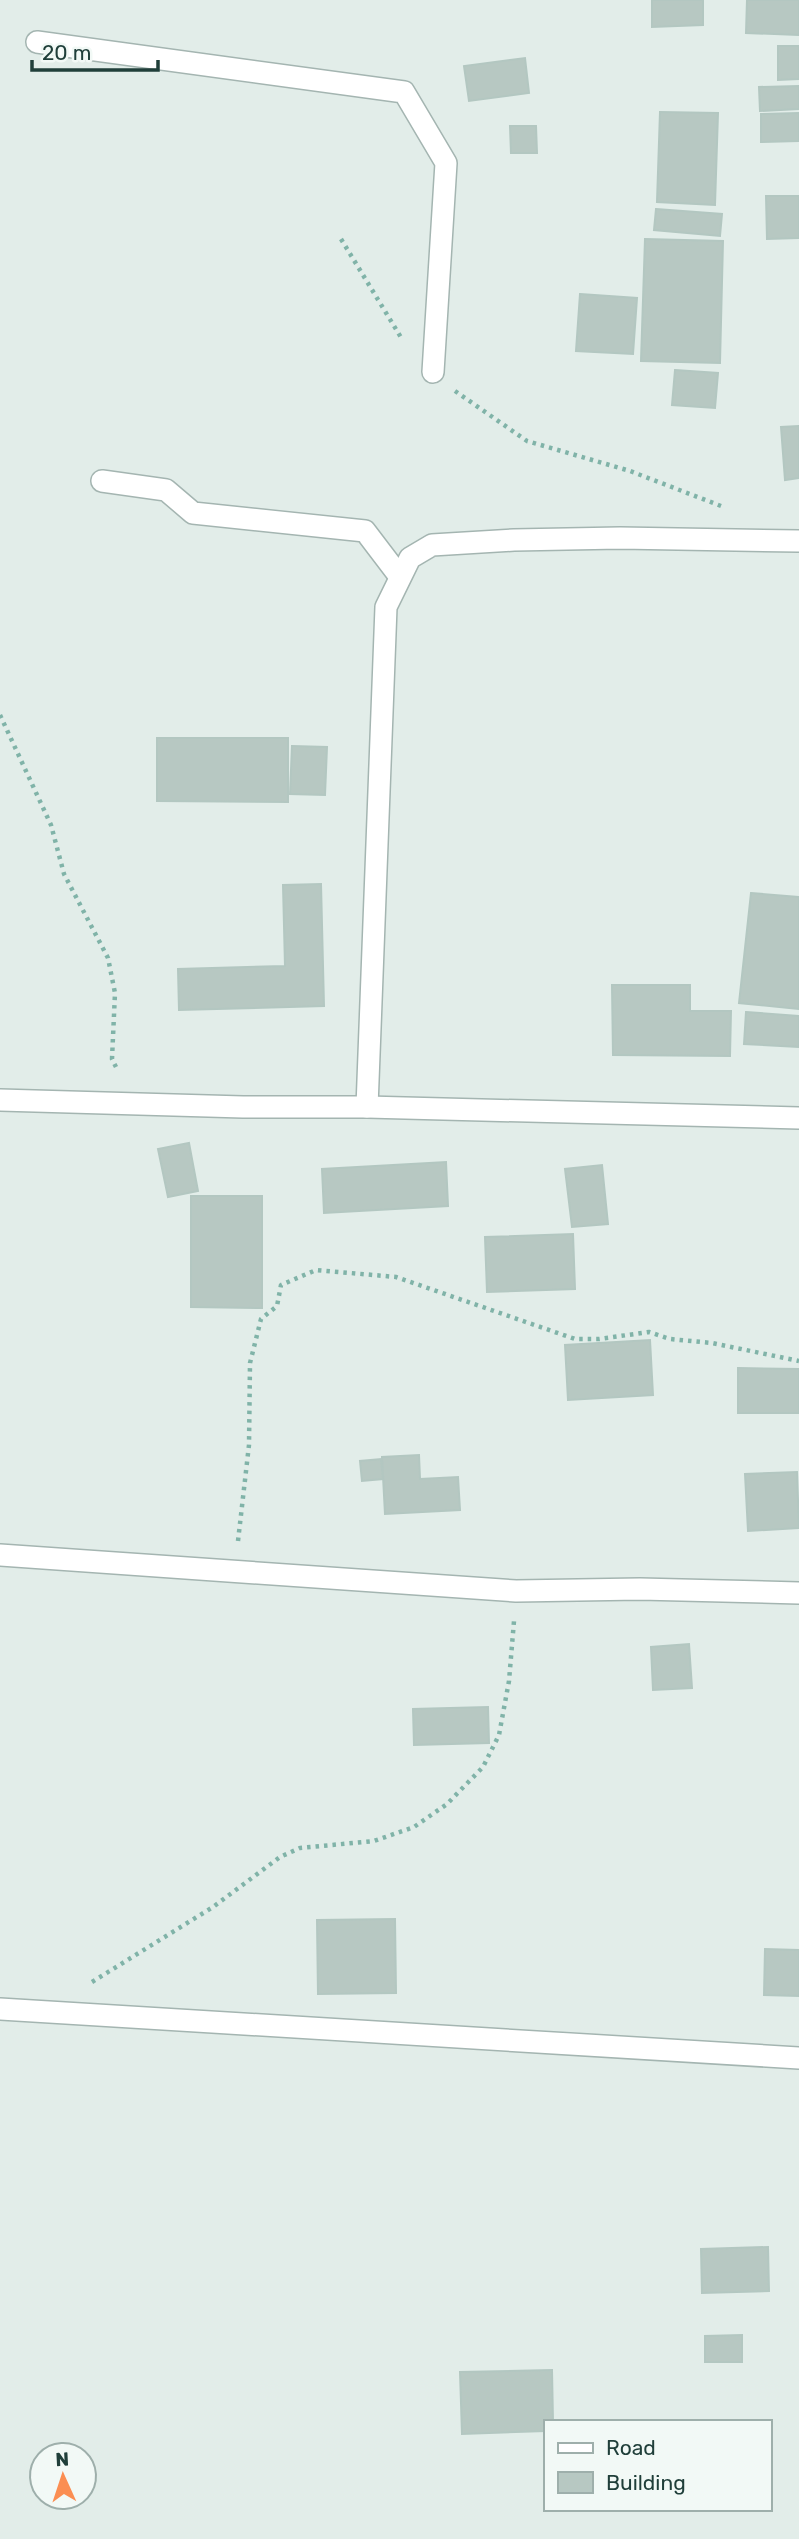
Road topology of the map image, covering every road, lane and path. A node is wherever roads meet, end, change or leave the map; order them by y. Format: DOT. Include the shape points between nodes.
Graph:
graph roads {
  1 [pos="37,42"];
  2 [pos="341,239"];
  3 [pos="433,372"];
  4 [pos="102,481"];
  5 [pos="726,510"];
  6 [pos="799,541"];
  7 [pos="400,577"];
  8 [pos="0,715"];
  9 [pos="0,1100"];
  10 [pos="132,1104"];
  11 [pos="368,1107"];
  12 [pos="799,1118"];
  13 [pos="799,1361"];
  14 [pos="0,1555"];
  15 [pos="234,1572"];
  16 [pos="516,1591"];
  17 [pos="799,1593"];
  18 [pos="87,1985"];
  19 [pos="0,2009"];
  20 [pos="799,2059"];
  1 -- 3 [label="street" via="404,92 446,163"];
  2 -- 3 [label="path" via="410,353"];
  3 -- 5 [label="path" via="465,400 527,441 630,471"];
  4 -- 7 [label="street" via="166,490 193,513 365,531"];
  6 -- 7 [label="street" via="620,538 432,545 410,558"];
  7 -- 11 [label="street" via="386,607"];
  8 -- 10 [label="path" via="51,825 64,874 108,958 115,993 112,1059"];
  9 -- 10 [label="street"];
  10 -- 11 [label="street"];
  11 -- 12 [label="street"];
  13 -- 15 [label="path" via="649,1332 575,1339 396,1277 316,1270 281,1285 277,1306 261,1319 250,1363 249,1446"];
  14 -- 15 [label="street"];
  15 -- 16 [label="street"];
  16 -- 17 [label="street"];
  16 -- 18 [label="path" via="509,1681 499,1735 483,1767 447,1804 414,1827 374,1840 300,1848 281,1857 213,1907"];
  19 -- 20 [label="street"];
}
